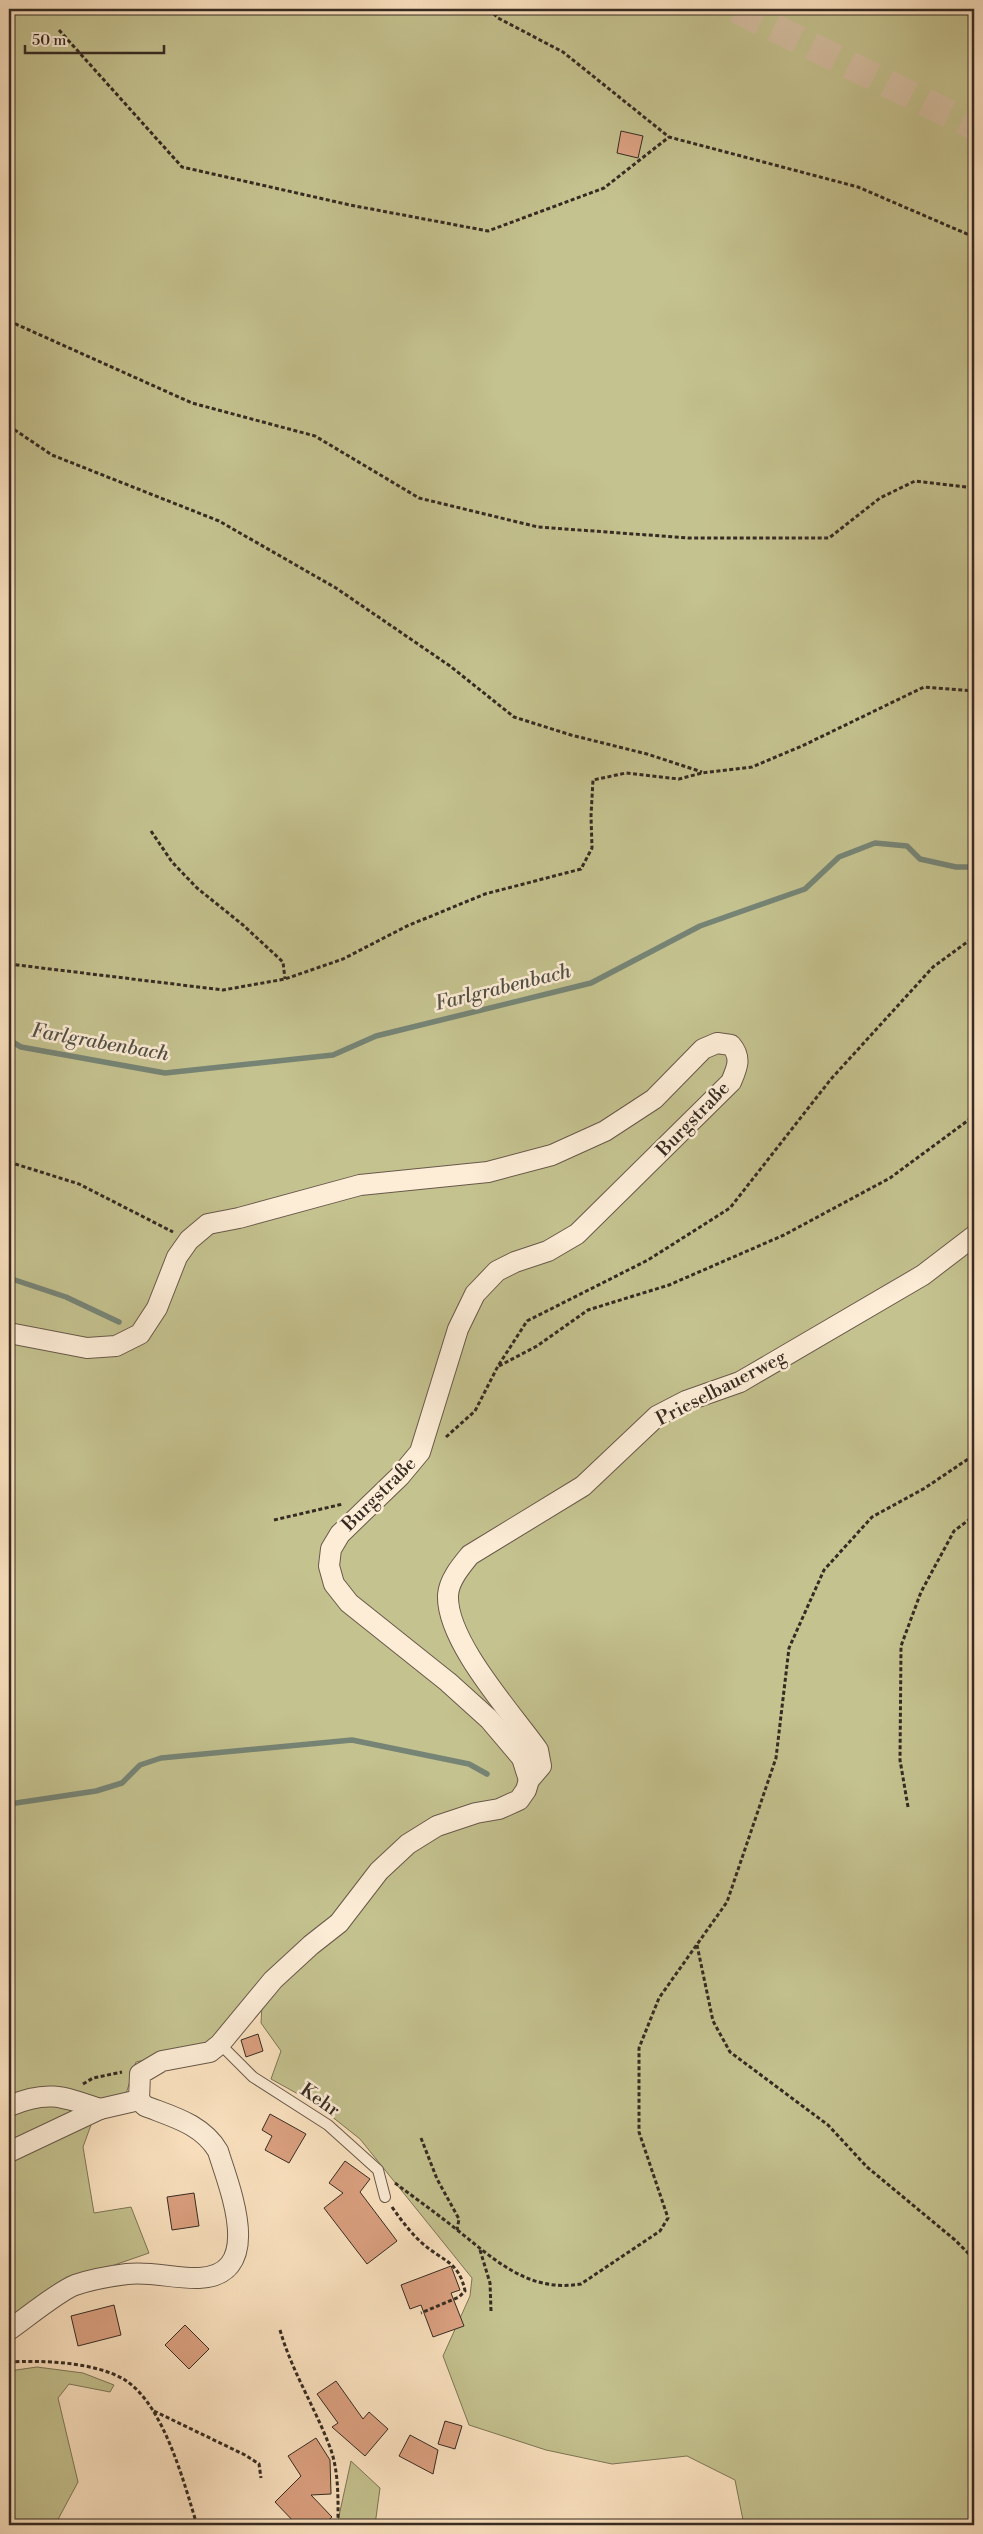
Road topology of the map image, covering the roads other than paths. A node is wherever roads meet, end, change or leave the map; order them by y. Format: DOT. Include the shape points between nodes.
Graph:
graph roads {
  1 [pos="974,1236"];
  2 [pos="9,1332"];
  3 [pos="529,1780"];
  4 [pos="220,2044"];
  5 [pos="140,2100"];
  6 [pos="9,2106"];
  7 [pos="100,2109"];
  8 [pos="9,2152"];
  9 [pos="385,2197"];
  10 [pos="9,2330"];
  1 -- 3 [label="street, Prieselbauerweg" via="923,1275 740,1382 686,1401 657,1416 583,1486 470,1555 458,1569 448,1593 449,1616 472,1660 538,1750 541,1766"];
  2 -- 3 [label="street, Burgstraße" via="87,1348 116,1346 140,1334 156,1308 177,1257 189,1240 208,1224 360,1185 488,1172 552,1155 605,1131 654,1099 703,1049 717,1043 731,1045 738,1053 738,1065 730,1082 578,1234 548,1251 497,1271 475,1294 458,1329 420,1452 340,1534 331,1549 329,1566 334,1584 348,1603 448,1682 489,1719 522,1758"];
  3 -- 4 [label="street, Prieselbauerweg" via="519,1800 499,1809 437,1826 408,1844 379,1870 340,1923 273,1980"];
  4 -- 5 [label="street" via="210,2052 162,2061 140,2074"];
  4 -- 9 [label="lane, Kehr" via="253,2077 328,2125 378,2170"];
  5 -- 7 [label="street"];
  5 -- 10 [label="street" via="145,2106 194,2125 213,2142 237,2214 239,2233 235,2255 222,2271 212,2276 188,2278 150,2273 126,2274 74,2286"];
  6 -- 7 [label="street" via="31,2097 64,2097"];
  7 -- 8 [label="street"];
}
